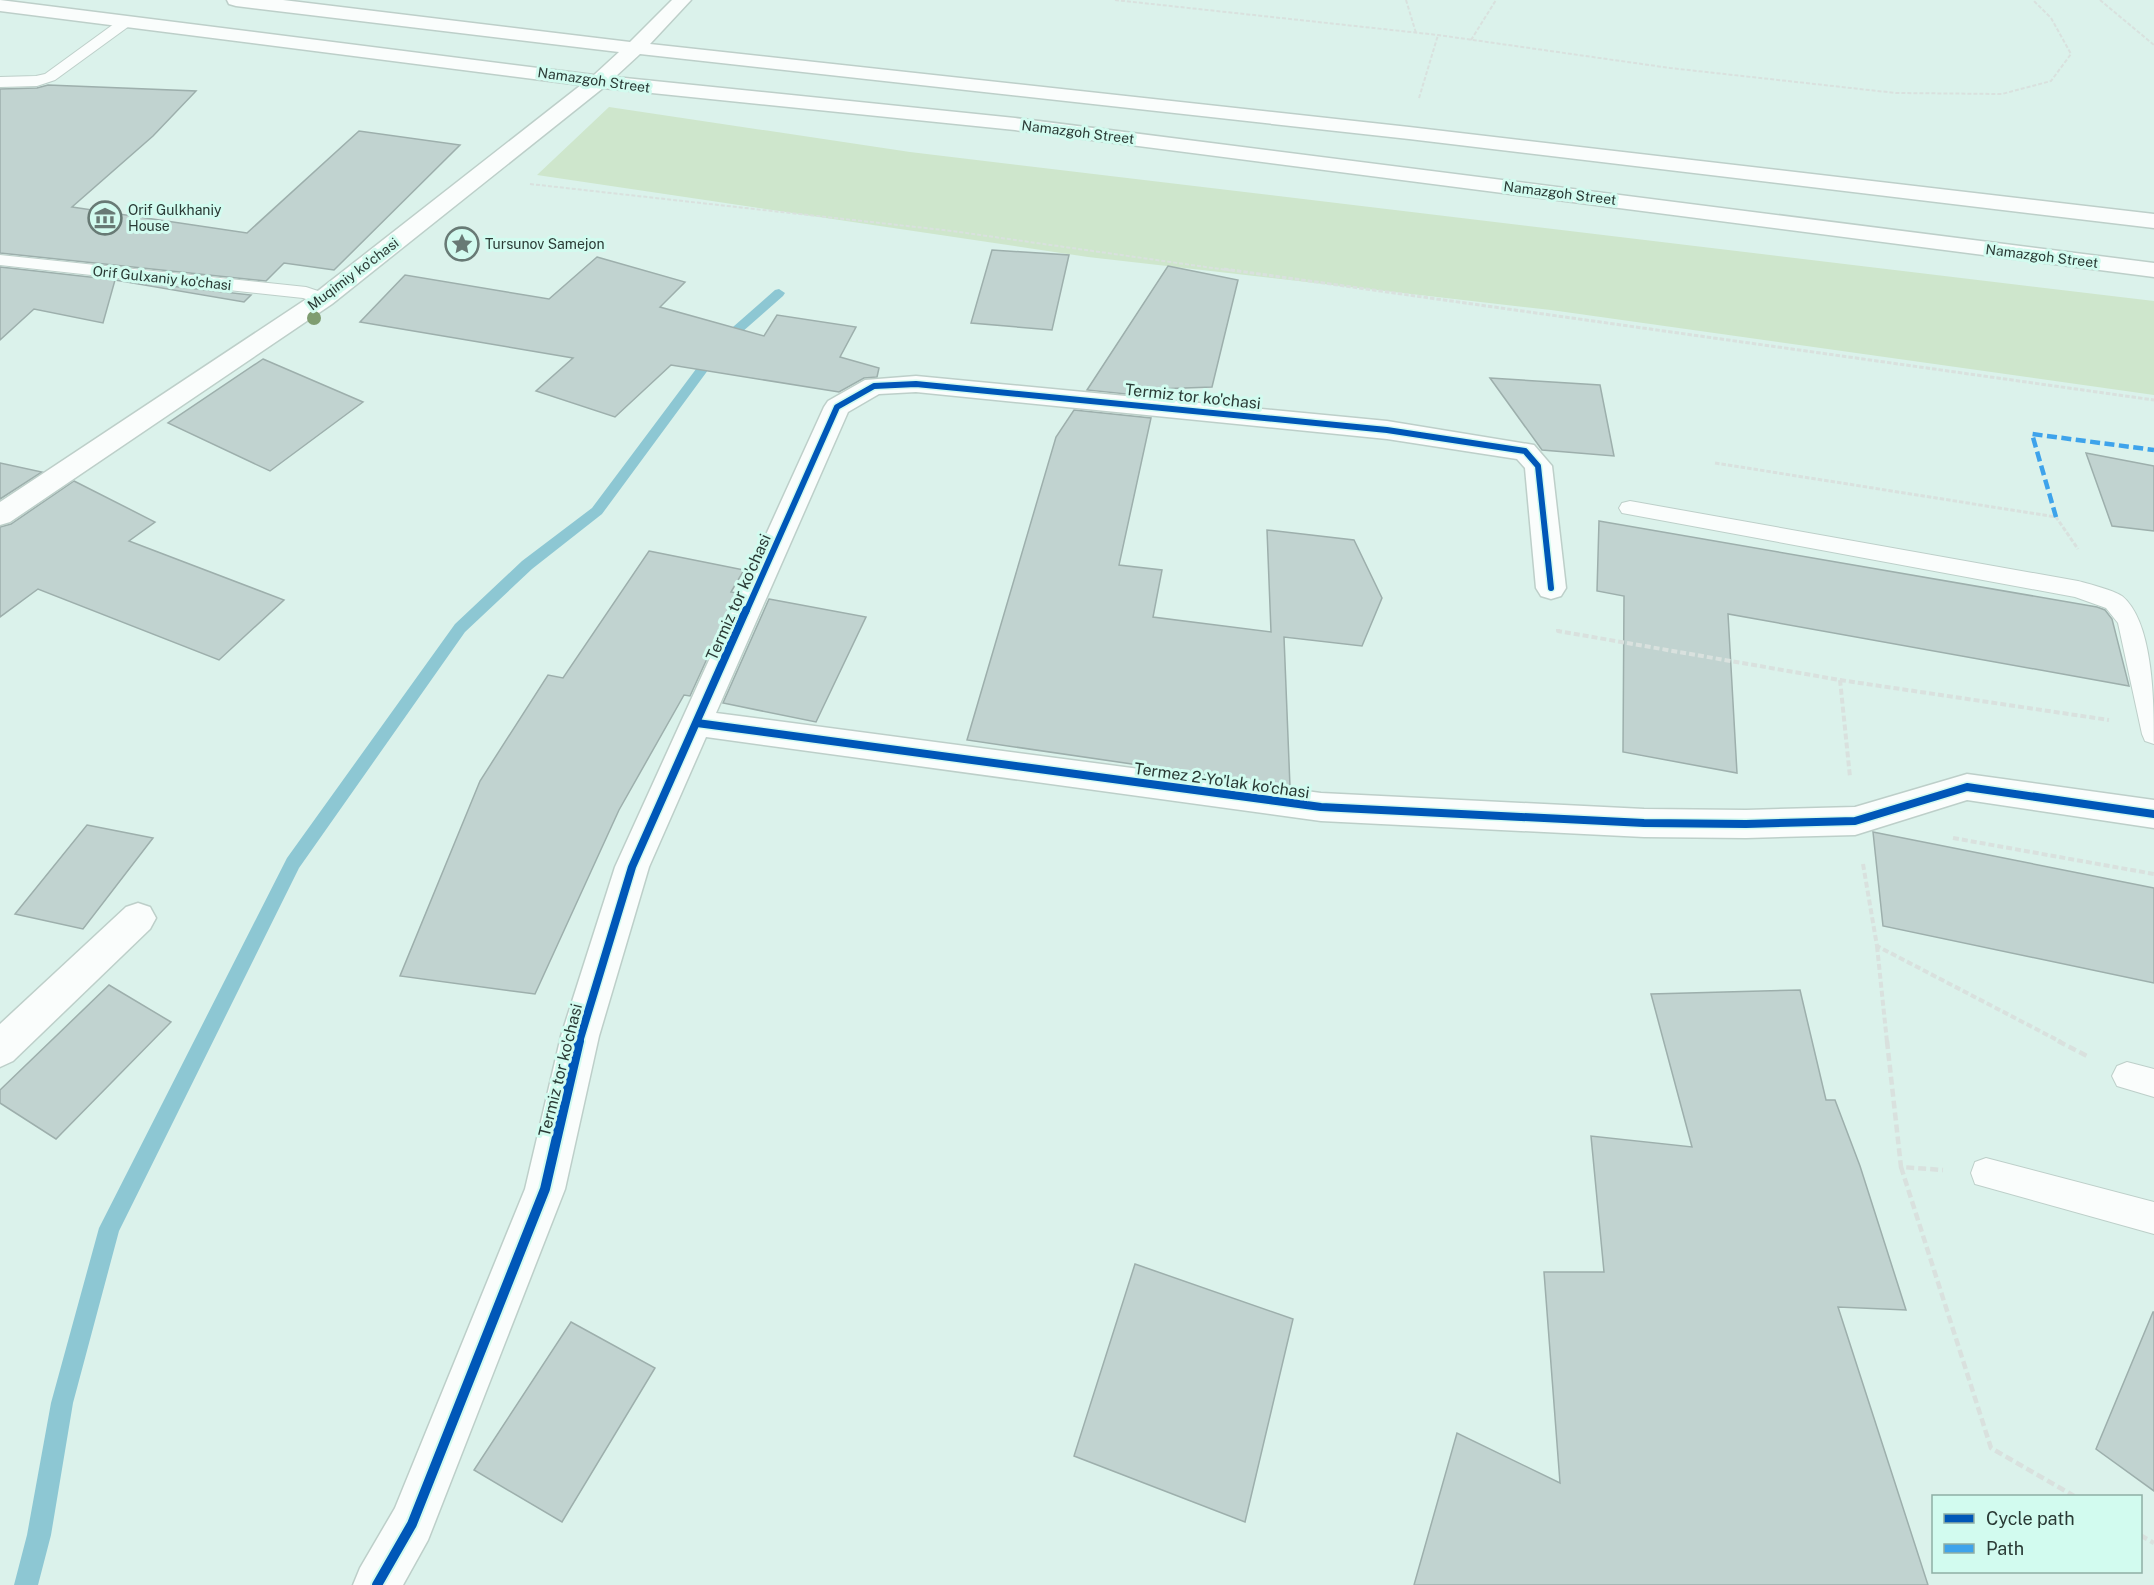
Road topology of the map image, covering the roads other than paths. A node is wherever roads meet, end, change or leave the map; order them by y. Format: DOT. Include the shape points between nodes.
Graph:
graph roads {
  1 [pos="236,0"];
  2 [pos="682,0"];
  3 [pos="0,5"];
  4 [pos="127,21"];
  5 [pos="635,48"];
  6 [pos="599,81"];
  7 [pos="0,82"];
  8 [pos="1416,134"];
  9 [pos="1410,174"];
  10 [pos="2154,221"];
  11 [pos="0,260"];
  12 [pos="2154,270"];
  13 [pos="323,299"];
  14 [pos="1630,508"];
  15 [pos="0,515"];
  16 [pos="1551,588"];
  17 [pos="697,723"];
  18 [pos="2152,731"];
  19 [pos="2154,814"];
  20 [pos="138,918"];
  21 [pos="0,1049"];
  22 [pos="1986,1173"];
  23 [pos="2154,1218"];
  24 [pos="377,1585"];
  1 -- 5 [label="main road"];
  2 -- 5 [label="main road, Muqimiy ko'chasi"];
  3 -- 4 [label="main road, Namazgoh Street"];
  4 -- 6 [label="main road, Namazgoh Street"];
  4 -- 7 [label="lane" via="50,77"];
  5 -- 6 [label="main road, Muqimiy ko'chasi"];
  5 -- 8 [label="main road"];
  6 -- 9 [label="main road, Namazgoh Street" via="1015,124"];
  6 -- 13 [label="main road, Muqimiy ko'chasi"];
  8 -- 9 [label="main road"];
  8 -- 10 [label="main road"];
  9 -- 12 [label="main road, Namazgoh Street"];
  11 -- 13 [label="lane, Orif Gulxaniy ko'chasi" via="306,293"];
  13 -- 15 [label="main road, Muqimiy ko'chasi"];
  14 -- 18 [label="lane" via="2078,589 2114,602 2129,621"];
  16 -- 17 [label="main road, Termiz tor ko'chasi" via="1538,466 1525,451 1387,430 1151,405 916,384 874,386 837,407"];
  17 -- 19 [label="main road, Termez 2-Yo'lak ko'chasi" via="1321,807 1644,823 1855,821 1967,788"];
  17 -- 24 [label="main road, Termiz tor ko'chasi" via="632,867 580,1036 545,1189 412,1524"];
  20 -- 21 [label="main road"];
  22 -- 23 [label="lane"];
}
